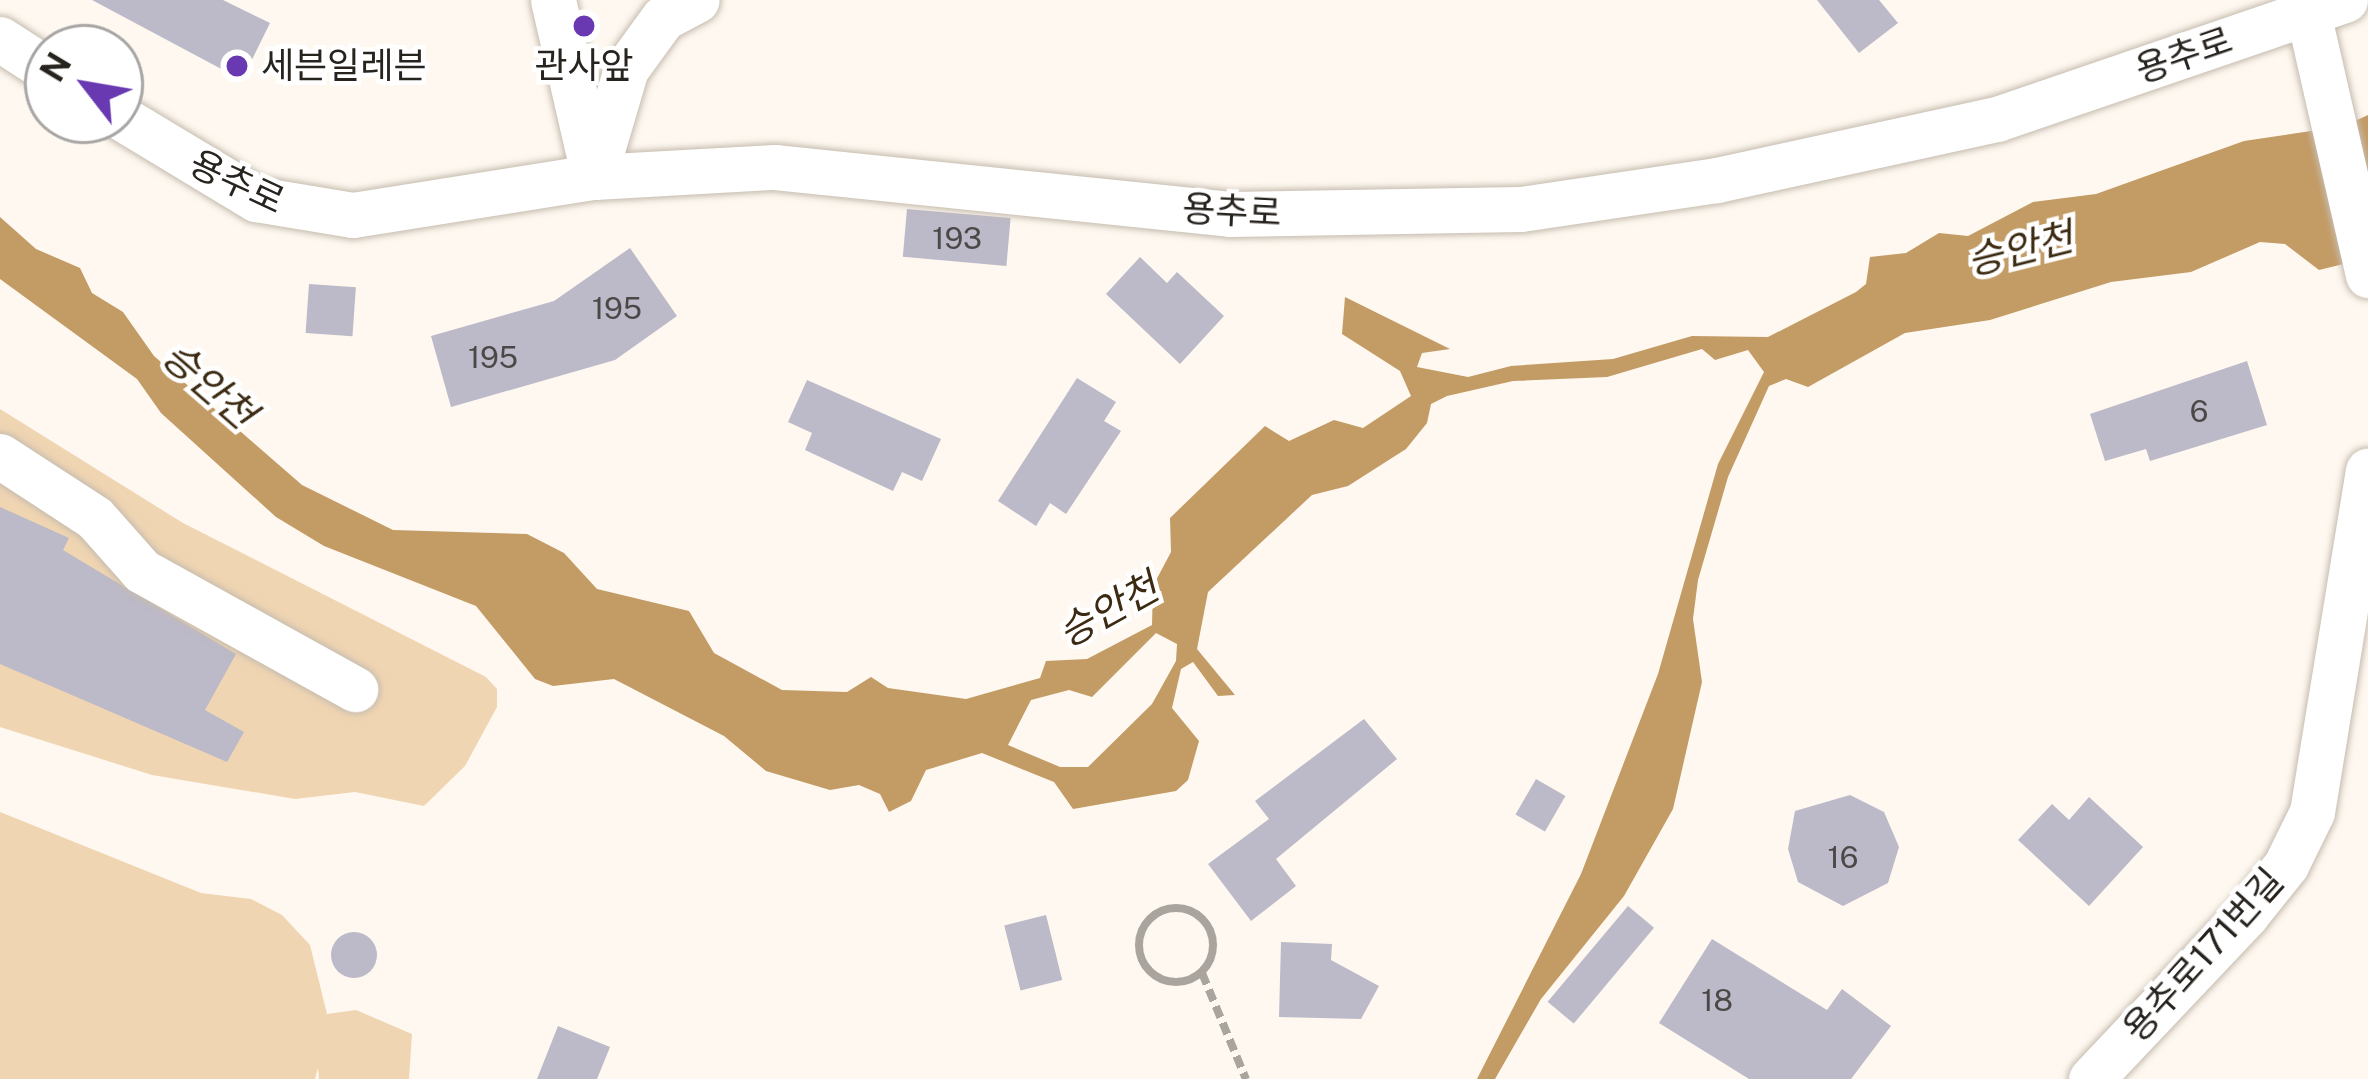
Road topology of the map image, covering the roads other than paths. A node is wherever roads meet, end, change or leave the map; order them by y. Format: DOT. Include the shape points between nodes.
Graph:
graph roads {
  1 [pos="553,0"];
  2 [pos="697,0"];
  3 [pos="2326,6"];
  4 [pos="144,131"];
  5 [pos="593,177"];
  6 [pos="2368,274"];
  7 [pos="0,456"];
  8 [pos="2368,471"];
  9 [pos="356,689"];
  10 [pos="2091,1079"];
  1 -- 5 [label="street"];
  2 -- 5 [label="street" via="663,18 626,69"];
  3 -- 5 [label="street, 용추로" via="1997,119 1717,180 1521,208 1231,214 776,167"];
  3 -- 6 [label="street" via="2320,64"];
  4 -- 5 [label="street, 용추로" via="256,199 302,211 400,212"];
  7 -- 9 [label="street" via="95,518 142,571"];
  8 -- 10 [label="street, 용추로171번길" via="2312,812 2286,865 2246,915"];
}
